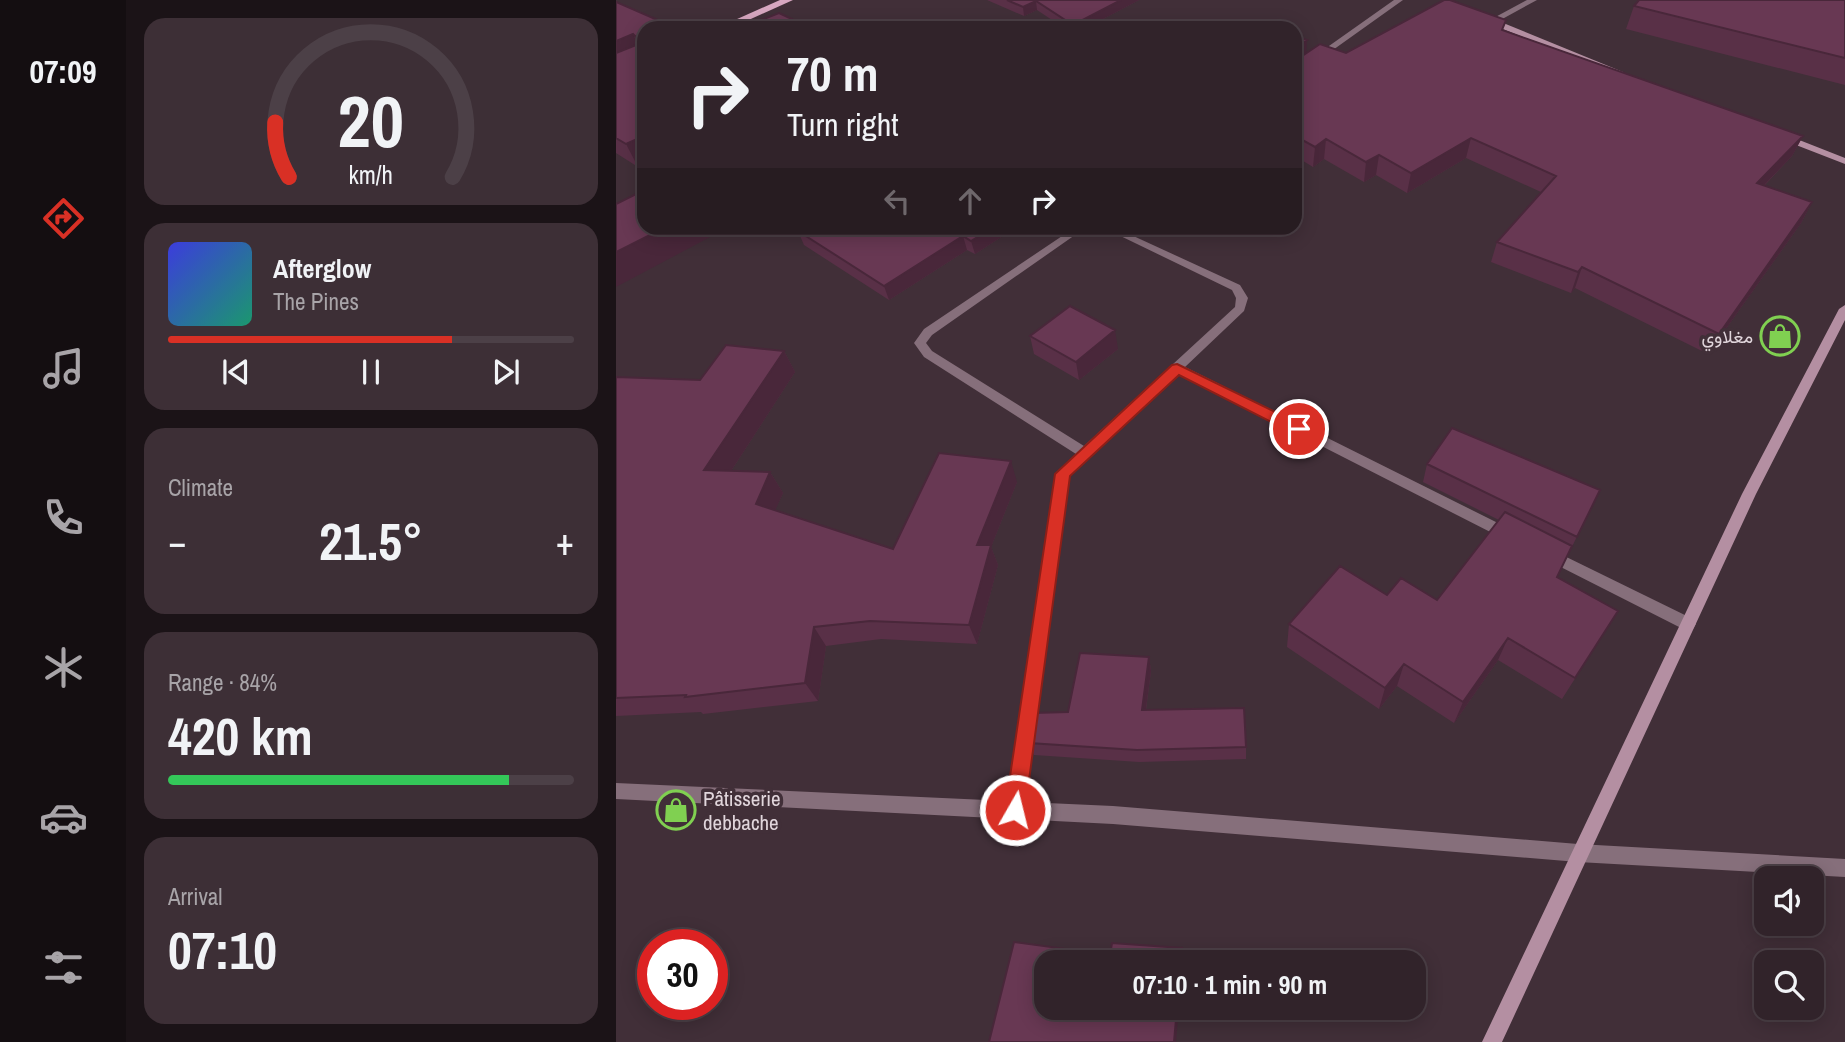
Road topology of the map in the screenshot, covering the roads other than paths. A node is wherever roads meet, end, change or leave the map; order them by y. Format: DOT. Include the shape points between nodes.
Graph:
graph roads {
  1 [pos="788,0"];
  2 [pos="1399,0"];
  3 [pos="1533,0"];
  4 [pos="1481,17"];
  5 [pos="738,21"];
  6 [pos="1492,21"];
  7 [pos="1302,69"];
  8 [pos="1631,76"];
  9 [pos="1769,131"];
  10 [pos="1845,161"];
  11 [pos="1070,235"];
  12 [pos="1123,235"];
  13 [pos="1845,309"];
  14 [pos="1177,368"];
  15 [pos="1084,453"];
  16 [pos="1688,624"];
  17 [pos="616,791"];
  18 [pos="1015,810"];
  19 [pos="1578,853"];
  20 [pos="1845,868"];
  21 [pos="1492,1042"];
  1 -- 5 [label="main road"];
  2 -- 7 [label="street"];
  3 -- 6 [label="street"];
  4 -- 6 [label="street"];
  6 -- 8 [label="street"];
  9 -- 10 [label="street"];
  11 -- 15 [label="street" via="928,332 920,343 928,354"];
  12 -- 14 [label="street" via="1236,288 1242,298 1240,308"];
  13 -- 16 [label="street"];
  14 -- 15 [label="street"];
  14 -- 16 [label="street"];
  15 -- 18 [label="street" via="1063,474"];
  16 -- 19 [label="street"];
  17 -- 18 [label="street"];
  18 -- 19 [label="street"];
  19 -- 20 [label="street"];
  19 -- 21 [label="street"];
}
